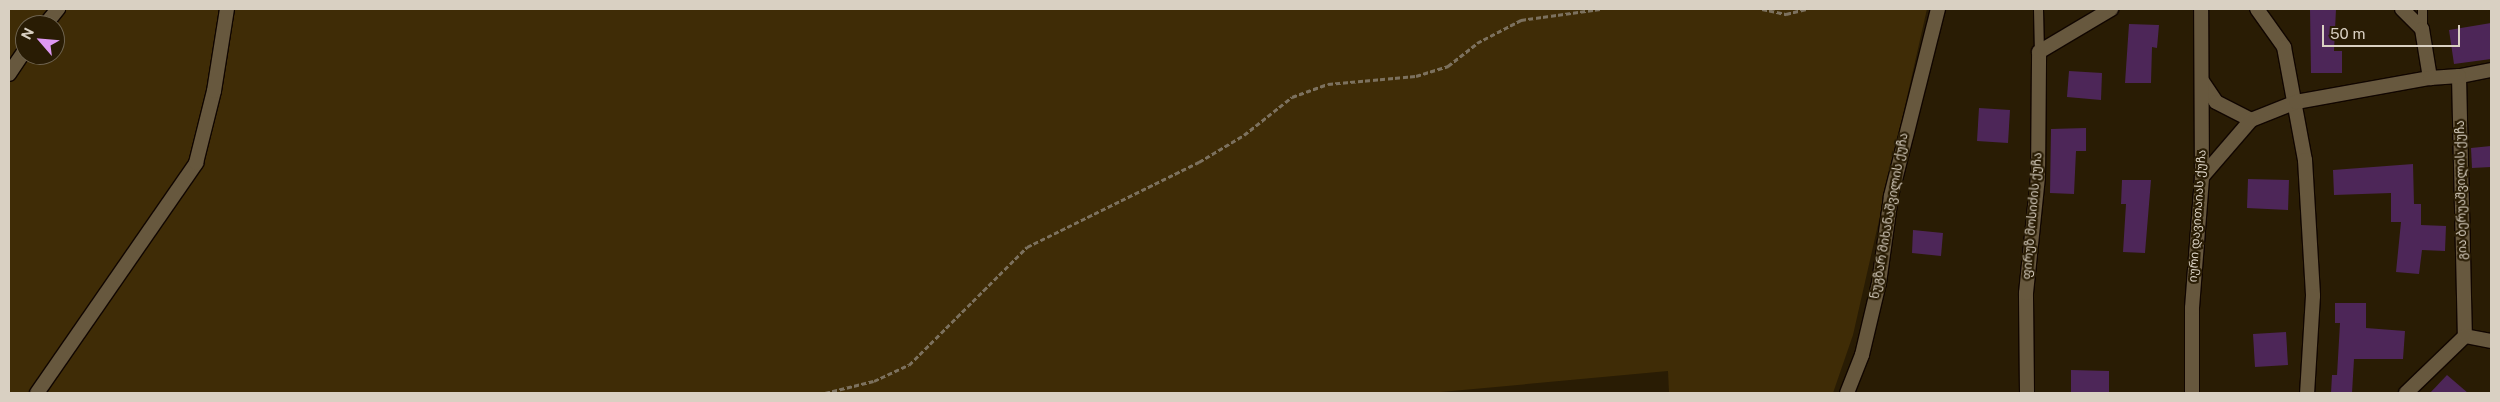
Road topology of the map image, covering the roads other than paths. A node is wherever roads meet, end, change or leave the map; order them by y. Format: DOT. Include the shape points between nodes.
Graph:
graph roads {
  1 [pos="227,9"];
  2 [pos="1938,9"];
  3 [pos="2038,9"];
  4 [pos="2111,9"];
  5 [pos="2201,9"];
  6 [pos="2257,9"];
  7 [pos="2402,9"];
  8 [pos="2422,9"];
  9 [pos="2422,29"];
  10 [pos="2039,52"];
  11 [pos="2491,70"];
  12 [pos="2459,76"];
  13 [pos="2430,78"];
  14 [pos="2202,81"];
  15 [pos="2296,102"];
  16 [pos="2251,120"];
  17 [pos="2202,177"];
  18 [pos="2465,336"];
  19 [pos="2491,341"];
  20 [pos="37,393"];
  21 [pos="1847,393"];
  22 [pos="2027,393"];
  23 [pos="2192,393"];
  24 [pos="2307,393"];
  25 [pos="2406,393"];
  1 -- 20 [label="street" via="214,91 196,163"];
  2 -- 21 [label="street, ნუგზარ მიხანაშვილის ქუჩა" via="1891,196 1879,283 1862,355"];
  3 -- 10 [label="lane, ფირუზ მოსიძის ქუჩა"];
  4 -- 10 [label="street"];
  5 -- 14 [label="street, იური დავითაიას ქუჩა"];
  6 -- 15 [label="street" via="2284,47"];
  7 -- 9 [label="street"];
  8 -- 9 [label="lane"];
  9 -- 13 [label="street"];
  10 -- 22 [label="street, ფირუზ მოსიძის ქუჩა" via="2038,177 2026,293"];
  11 -- 12 [label="street"];
  12 -- 13 [label="street"];
  12 -- 18 [label="street, გია ბერუაშვილის ქუჩა"];
  13 -- 15 [label="street"];
  14 -- 16 [label="street" via="2216,102"];
  14 -- 17 [label="street, იური დავითაიას ქუჩა"];
  15 -- 16 [label="street"];
  15 -- 24 [label="street" via="2305,160 2313,296"];
  16 -- 17 [label="street"];
  17 -- 23 [label="street, იური დავითაიას ქუჩა" via="2192,308"];
  18 -- 19 [label="street"];
  18 -- 25 [label="street"];
}
